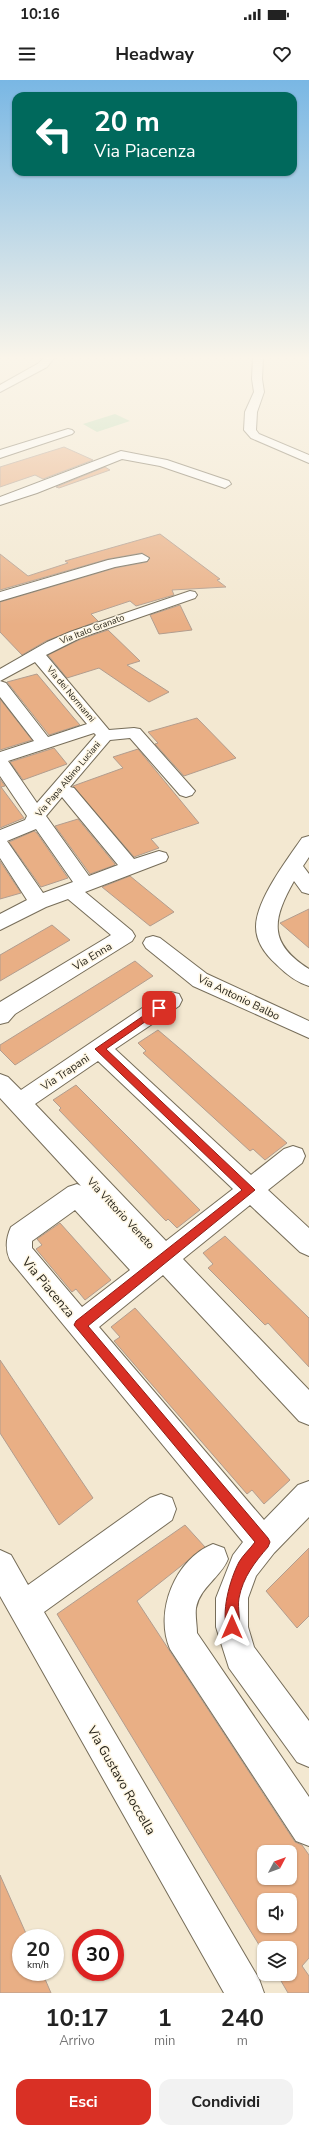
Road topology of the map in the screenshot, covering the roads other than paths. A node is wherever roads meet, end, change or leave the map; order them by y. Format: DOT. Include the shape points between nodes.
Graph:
graph roads {
  1 [pos="24,446"];
  2 [pos="279,446"];
  3 [pos="0,454"];
  4 [pos="309,459"];
  5 [pos="225,484"];
  6 [pos="0,501"];
  7 [pos="142,558"];
  8 [pos="190,595"];
  9 [pos="0,597"];
  10 [pos="37,654"];
  11 [pos="0,676"];
  12 [pos="0,686"];
  13 [pos="102,731"];
  14 [pos="44,743"];
  15 [pos="0,758"];
  16 [pos="0,763"];
  17 [pos="186,791"];
  18 [pos="68,792"];
  19 [pos="36,816"];
  20 [pos="0,837"];
  21 [pos="309,842"];
  22 [pos="0,844"];
  23 [pos="159,857"];
  24 [pos="130,867"];
  25 [pos="293,867"];
  26 [pos="77,887"];
  27 [pos="309,887"];
  28 [pos="39,902"];
  29 [pos="0,923"];
  30 [pos="153,943"];
  31 [pos="309,978"];
  32 [pos="171,1000"];
  33 [pos="0,1016"];
  34 [pos="309,1030"];
  35 [pos="100,1049"];
  36 [pos="0,1083"];
  37 [pos="19,1103"];
  38 [pos="293,1156"];
  39 [pos="250,1190"];
  40 [pos="309,1244"];
  41 [pos="156,1264"];
  42 [pos="80,1325"];
  43 [pos="309,1411"];
  44 [pos="309,1496"];
  45 [pos="161,1510"];
  46 [pos="263,1542"];
  47 [pos="213,1558"];
  48 [pos="0,1566"];
  49 [pos="24,1608"];
  50 [pos="309,1750"];
  51 [pos="309,1828"];
  52 [pos="245,1993"];
  1 -- 3 [label="street"];
  2 -- 4 [label="street"];
  5 -- 6 [label="street" via="163,463 121,455"];
  7 -- 9 [label="street" via="113,563"];
  8 -- 10 [label="street, Via Italo Granato" via="100,625"];
  10 -- 11 [label="street, Via Italo Granato"];
  10 -- 13 [label="street, Via dei Normanni"];
  12 -- 14 [label="street"];
  13 -- 14 [label="street"];
  13 -- 17 [label="street, Via Papa Albino Luciani" via="134,733"];
  13 -- 19 [label="street, Via Papa Albino Luciani"];
  14 -- 15 [label="street"];
  16 -- 19 [label="street"];
  18 -- 24 [label="street"];
  19 -- 20 [label="street, Via Papa Albino Luciani" via="32,824"];
  19 -- 26 [label="street"];
  21 -- 25 [label="street"];
  22 -- 28 [label="street"];
  23 -- 24 [label="street"];
  24 -- 26 [label="street"];
  25 -- 27 [label="street"];
  25 -- 31 [label="street" via="272,905 265,925 268,940 276,952 303,976"];
  26 -- 28 [label="street"];
  26 -- 33 [label="street, Via Enna" via="125,936 7,1008"];
  28 -- 29 [label="street"];
  30 -- 34 [label="street, Via Antonio Balbo" via="200,980"];
  32 -- 35 [label="street, Via Trapani"];
  35 -- 37 [label="street, Via Trapani"];
  35 -- 39 [label="street"];
  36 -- 37 [label="street, Via Vittorio Veneto"];
  37 -- 41 [label="street, Via Vittorio Veneto"];
  38 -- 39 [label="street"];
  39 -- 40 [label="street"];
  39 -- 41 [label="street"];
  41 -- 42 [label="street"];
  41 -- 42 [label="street, Via Piacenza" via="77,1195 20,1235 20,1252"];
  41 -- 43 [label="street, Via Vittorio Veneto"];
  42 -- 46 [label="street, Via Piacenza"];
  44 -- 46 [label="street"];
  45 -- 49 [label="street"];
  46 -- 50 [label="street" via="244,1566 232,1598 232,1627 241,1656"];
  47 -- 51 [label="street" via="192,1580 180,1608 181,1638"];
  48 -- 49 [label="street, Via Gustavo Roccella"];
  49 -- 52 [label="street, Via Gustavo Roccella"];
}
